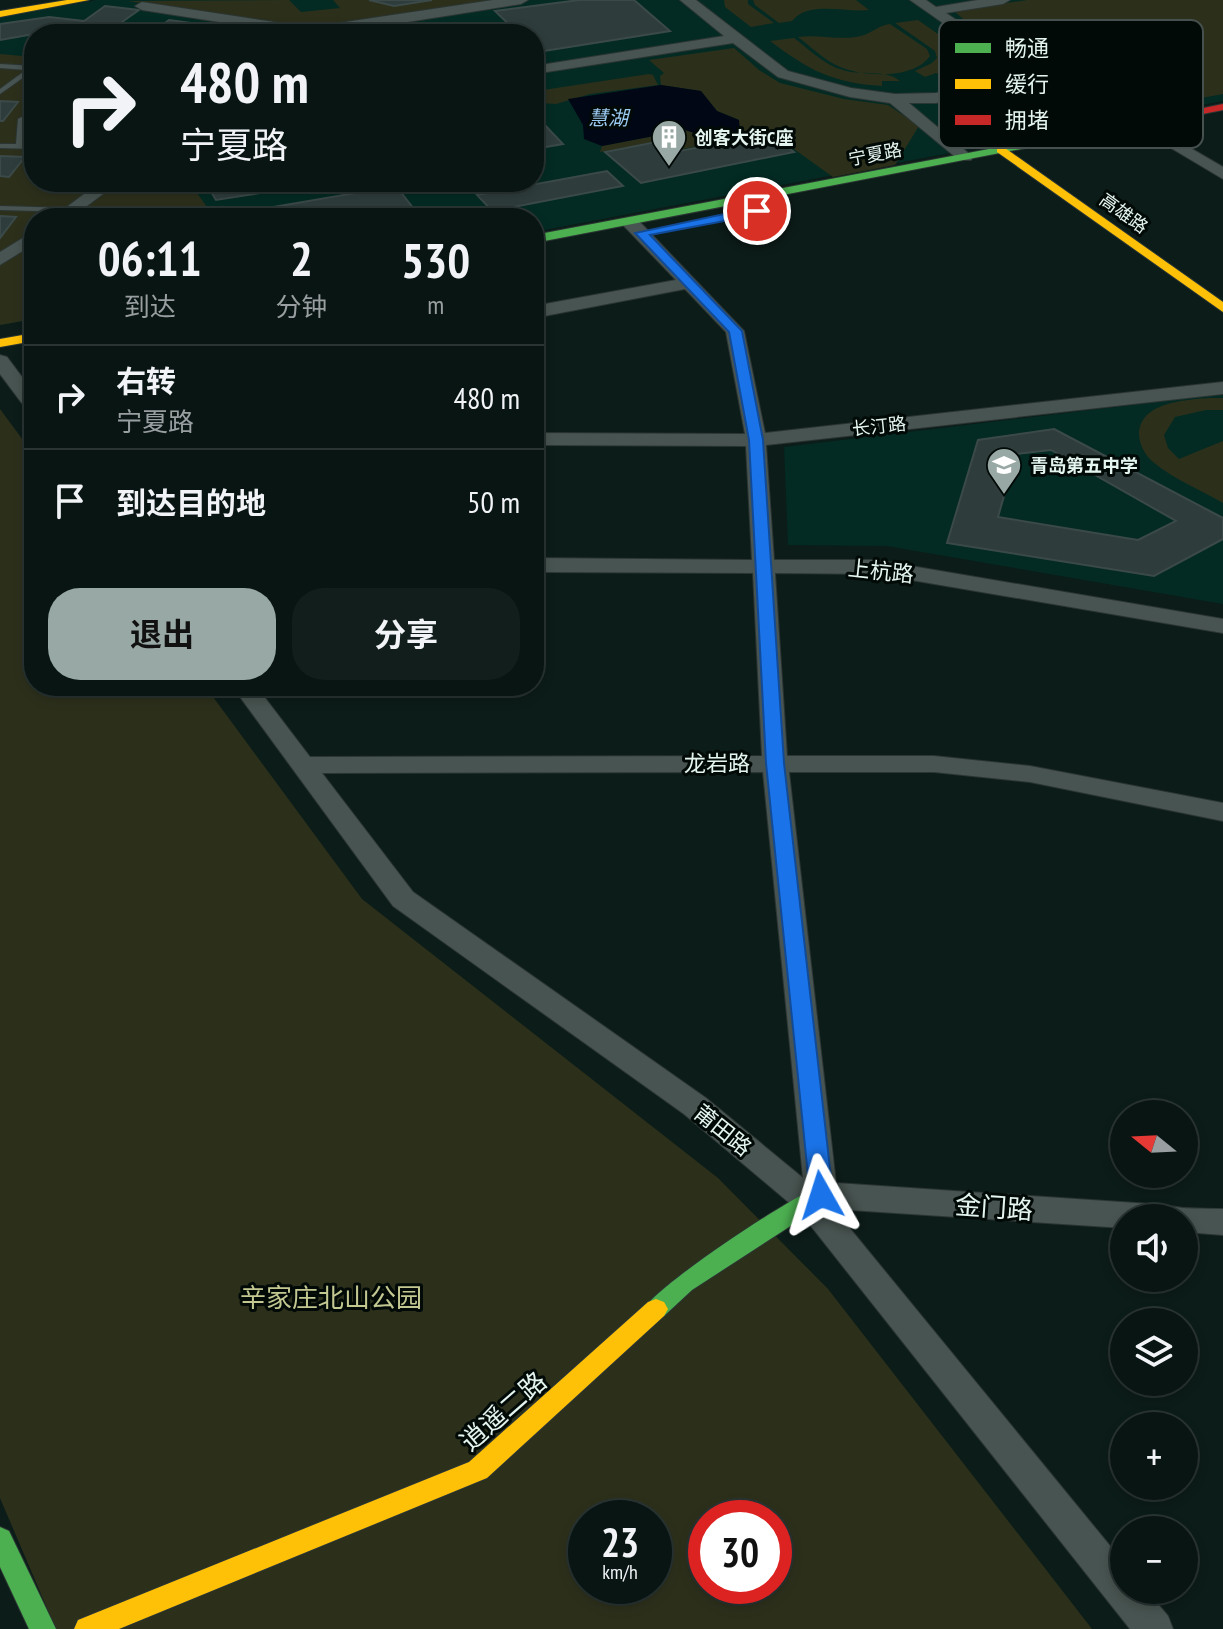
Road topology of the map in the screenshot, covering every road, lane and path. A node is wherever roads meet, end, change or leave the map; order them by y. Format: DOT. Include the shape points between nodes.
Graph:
graph roads {
  1 [pos="84,0"];
  2 [pos="521,0"];
  3 [pos="687,0"];
  4 [pos="917,0"];
  5 [pos="1003,0"];
  6 [pos="142,6"];
  7 [pos="935,11"];
  8 [pos="0,14"];
  9 [pos="948,20"];
  10 [pos="243,22"];
  11 [pos="240,24"];
  12 [pos="256,24"];
  13 [pos="359,24"];
  14 [pos="736,38"];
  15 [pos="0,66"];
  16 [pos="24,67"];
  17 [pos="544,67"];
  18 [pos="24,75"];
  19 [pos="0,92"];
  20 [pos="939,97"];
  21 [pos="895,99"];
  22 [pos="1223,107"];
  23 [pos="1203,111"];
  24 [pos="24,118"];
  25 [pos="1223,121"];
  26 [pos="1203,125"];
  27 [pos="939,135"];
  28 [pos="0,146"];
  29 [pos="19,147"];
  30 [pos="24,147"];
  31 [pos="954,148"];
  32 [pos="1011,148"];
  33 [pos="1091,148"];
  34 [pos="1179,148"];
  35 [pos="1001,150"];
  36 [pos="965,157"];
  37 [pos="1019,162"];
  38 [pos="1223,174"];
  39 [pos="97,192"];
  40 [pos="0,208"];
  41 [pos="74,208"];
  42 [pos="24,210"];
  43 [pos="635,228"];
  44 [pos="544,238"];
  45 [pos="24,243"];
  46 [pos="544,249"];
  47 [pos="0,260"];
  48 [pos="689,283"];
  49 [pos="1223,308"];
  50 [pos="544,310"];
  51 [pos="24,325"];
  52 [pos="0,329"];
  53 [pos="24,339"];
  54 [pos="0,343"];
  55 [pos="0,361"];
  56 [pos="1223,388"];
  57 [pos="24,393"];
  58 [pos="544,439"];
  59 [pos="756,440"];
  60 [pos="544,565"];
  61 [pos="763,565"];
  62 [pos="1223,626"];
  63 [pos="251,696"];
  64 [pos="775,763"];
  65 [pos="303,765"];
  66 [pos="1223,812"];
  67 [pos="816,1199"];
  68 [pos="1110,1215"];
  69 [pos="1198,1220"];
  70 [pos="1223,1222"];
  71 [pos="0,1539"];
  72 [pos="43,1629"];
  73 [pos="87,1629"];
  74 [pos="1154,1629"];
  1 -- 8 [label="main road"];
  2 -- 13 [label="street"];
  3 -- 14 [label="street"];
  4 -- 7 [label="street"];
  5 -- 7 [label="street"];
  6 -- 10 [label="street"];
  7 -- 9 [label="street"];
  10 -- 11 [label="lane"];
  10 -- 12 [label="street"];
  14 -- 17 [label="street"];
  14 -- 21 [label="street" via="783,74"];
  15 -- 16 [label="lane"];
  18 -- 19 [label="lane"];
  20 -- 21 [label="street"];
  21 -- 27 [label="street"];
  22 -- 23 [label="main road, 宁夏路"];
  24 -- 29 [label="lane"];
  25 -- 26 [label="main road, 宁夏路"];
  28 -- 29 [label="lane"];
  29 -- 30 [label="lane"];
  31 -- 36 [label="street"];
  32 -- 35 [label="main road, 宁夏路"];
  33 -- 37 [label="main road, 宁夏路"];
  34 -- 38 [label="street"];
  35 -- 36 [label="main road, 宁夏路"];
  35 -- 37 [label="main road, 高雄路"];
  36 -- 43 [label="main road, 宁夏路"];
  37 -- 43 [label="main road, 宁夏路"];
  37 -- 49 [label="main road, 高雄路"];
  39 -- 41 [label="street"];
  40 -- 42 [label="lane"];
  43 -- 44 [label="main road, 宁夏路"];
  43 -- 46 [label="main road, 宁夏路"];
  43 -- 48 [label="street"];
  45 -- 47 [label="street"];
  48 -- 50 [label="street"];
  48 -- 59 [label="street" via="735,331"];
  51 -- 52 [label="main road"];
  53 -- 54 [label="main road"];
  55 -- 57 [label="street"];
  56 -- 59 [label="street, 长汀路"];
  58 -- 59 [label="street, 长汀路"];
  59 -- 61 [label="street"];
  60 -- 61 [label="street, 上杭路"];
  61 -- 62 [label="street, 上杭路" via="876,567"];
  61 -- 64 [label="street"];
  63 -- 65 [label="street, 莆田路"];
  64 -- 65 [label="street, 龙岩路"];
  64 -- 66 [label="street, 龙岩路" via="934,764 1030,774"];
  64 -- 67 [label="street"];
  65 -- 67 [label="street, 莆田路" via="403,899 695,1106"];
  67 -- 68 [label="street, 金门路"];
  67 -- 73 [label="main road, 逍遥二路" via="684,1283 478,1470"];
  67 -- 74 [label="street, 莆田路"];
  69 -- 70 [label="street"];
  71 -- 72 [label="main road"];
}
